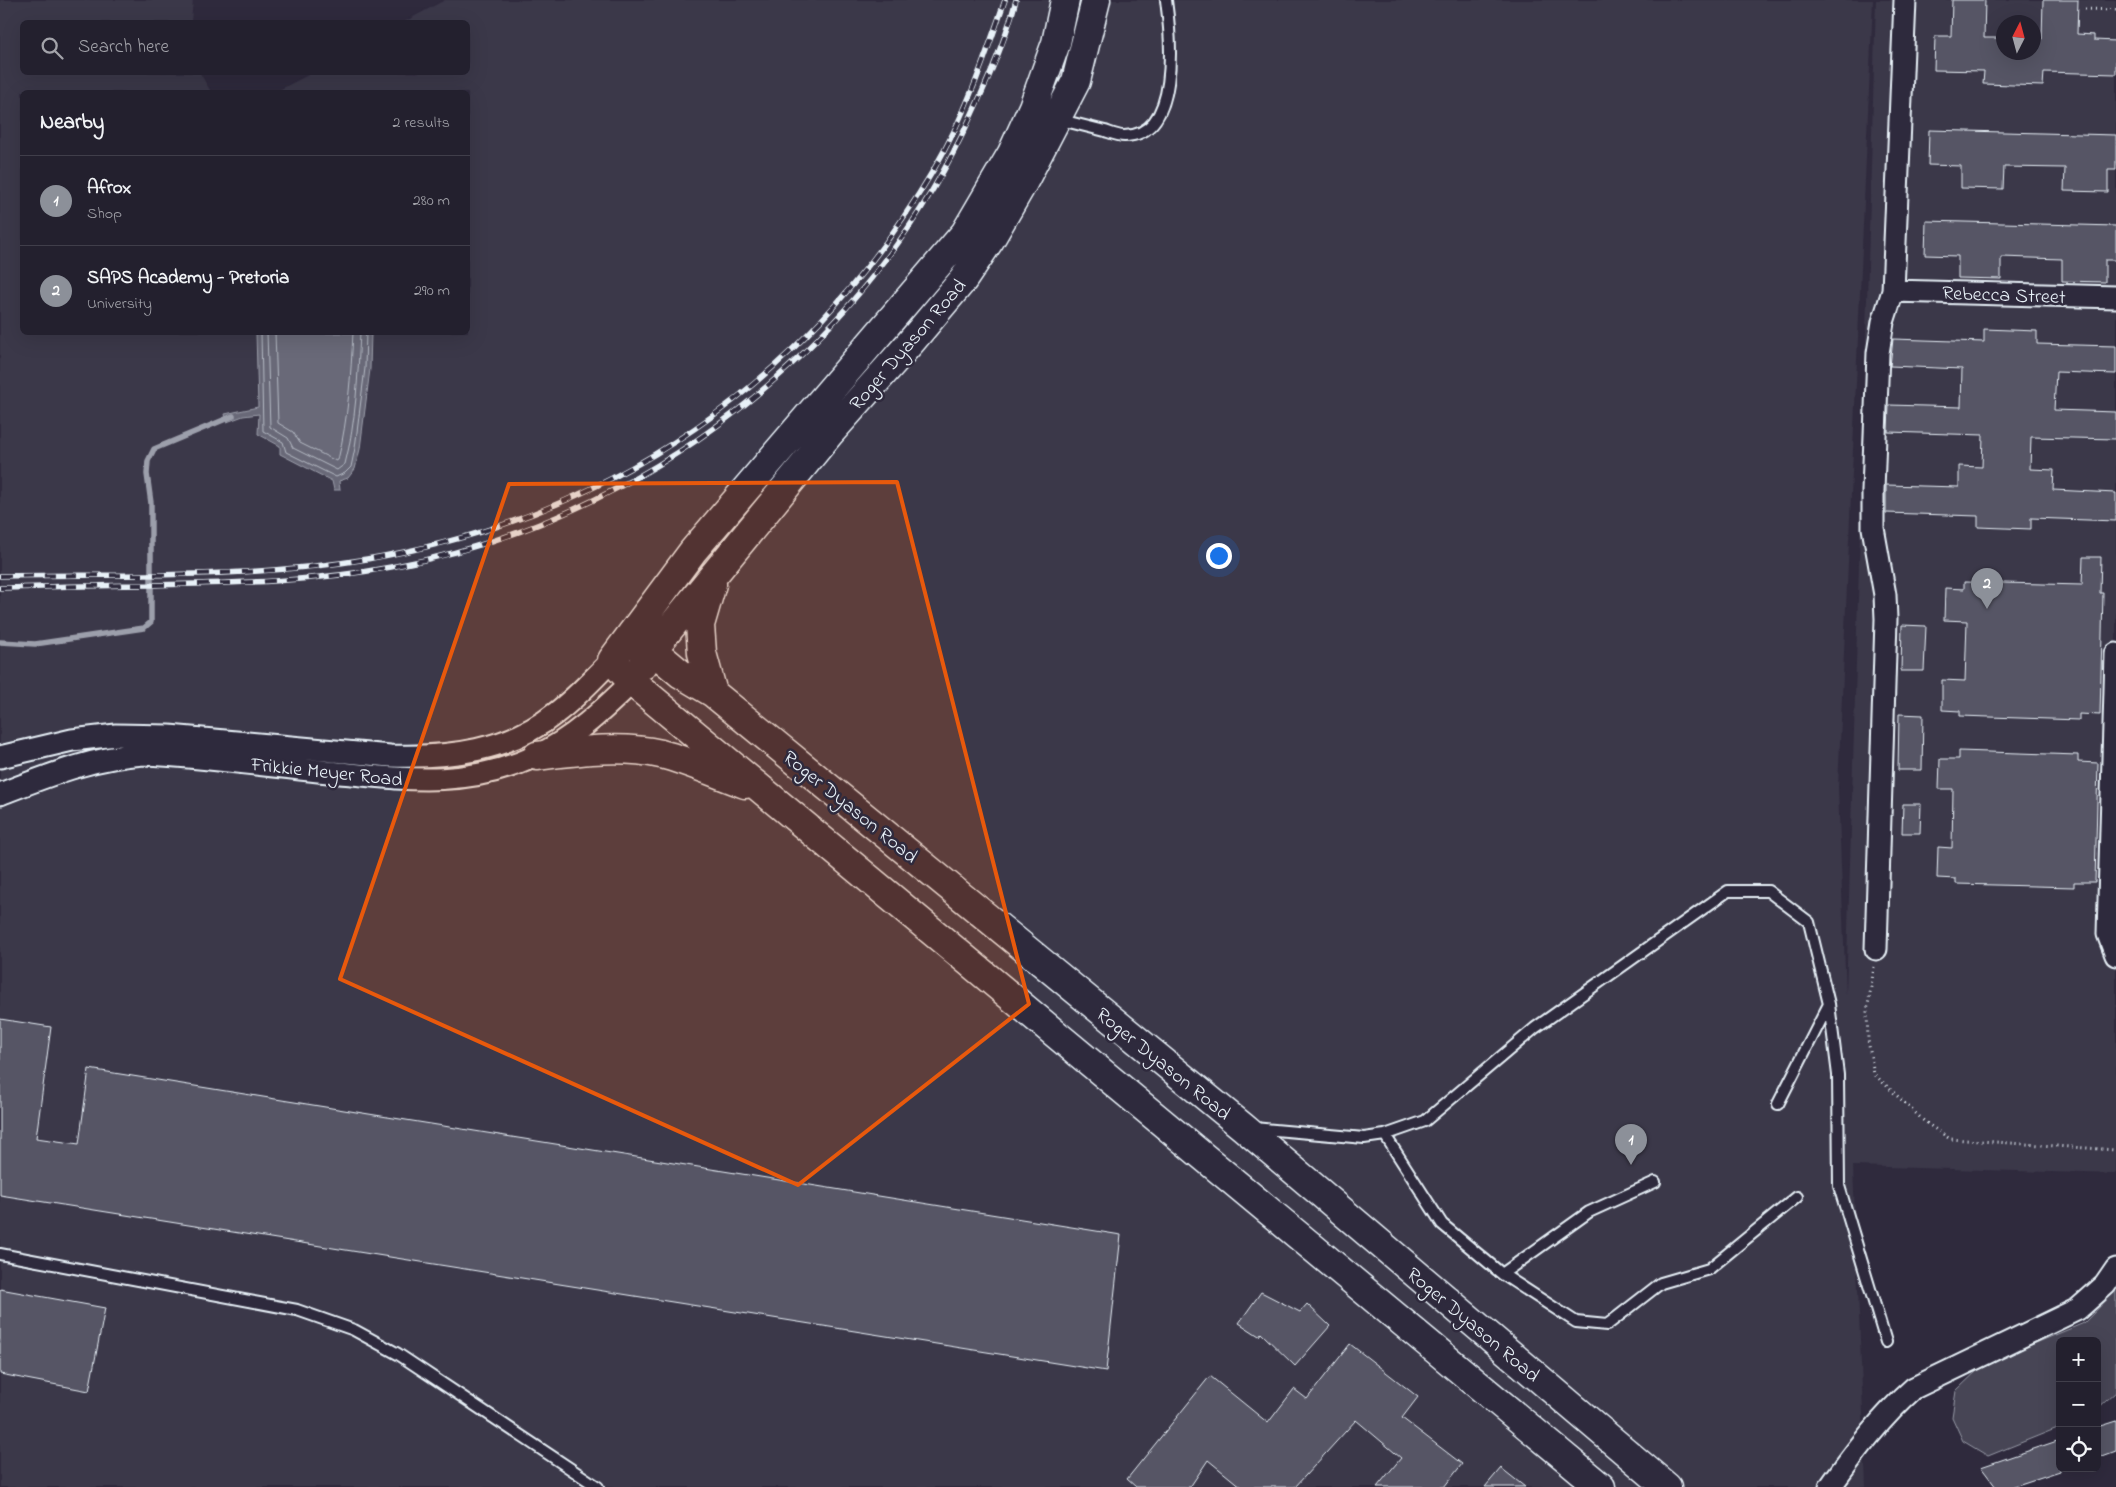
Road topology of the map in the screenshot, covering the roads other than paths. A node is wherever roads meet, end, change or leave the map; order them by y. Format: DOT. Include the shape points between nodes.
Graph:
graph roads {
  1 [pos="1065,0"];
  2 [pos="1096,0"];
  3 [pos="1166,0"];
  4 [pos="1905,0"];
  5 [pos="1044,113"];
  6 [pos="1893,291"];
  7 [pos="2116,297"];
  8 [pos="716,573"];
  9 [pos="642,641"];
  10 [pos="2116,654"];
  11 [pos="612,660"];
  12 [pos="632,682"];
  13 [pos="713,693"];
  14 [pos="537,756"];
  15 [pos="0,757"];
  16 [pos="763,791"];
  17 [pos="0,794"];
  18 [pos="1876,949"];
  19 [pos="2116,955"];
  20 [pos="1829,1004"];
  21 [pos="1778,1104"];
  22 [pos="1243,1127"];
  23 [pos="1385,1135"];
  24 [pos="1655,1182"];
  25 [pos="1798,1197"];
  26 [pos="0,1254"];
  27 [pos="2116,1269"];
  28 [pos="1502,1274"];
  29 [pos="1886,1342"];
  30 [pos="598,1487"];
  31 [pos="1601,1487"];
  32 [pos="1667,1487"];
  33 [pos="1830,1487"];
  1 -- 5 [label="main road, Roger Dyason Road"];
  2 -- 5 [label="main road, Roger Dyason Road" via="1076,81"];
  3 -- 5 [label="lane" via="1171,34 1170,78 1160,114 1148,130 1124,136"];
  4 -- 6 [label="street"];
  5 -- 8 [label="main road, Roger Dyason Road" via="1023,183 963,280 830,433"];
  5 -- 9 [label="main road, Roger Dyason Road" via="1012,153 965,233 693,551"];
  6 -- 7 [label="street, Rebecca Street"];
  6 -- 18 [label="street" via="1880,343 1874,457 1873,528 1886,619"];
  8 -- 9 [label="main road, Roger Dyason Road"];
  8 -- 13 [label="main road" via="700,625 702,653"];
  9 -- 11 [label="main road, Roger Dyason Road"];
  9 -- 12 [label="main road, Roger Dyason Road"];
  9 -- 13 [label="main road, Roger Dyason Road" via="682,674"];
  10 -- 19 [label="street" via="2108,934"];
  11 -- 12 [label="main road"];
  11 -- 15 [label="street, Frikkie Meyer Road" via="555,714 508,740 461,754 390,756 169,736 116,735 72,740"];
  12 -- 14 [label="street, Frikkie Meyer Road" via="578,730"];
  12 -- 16 [label="main road"];
  13 -- 22 [label="main road, Roger Dyason Road"];
  14 -- 16 [label="main road" via="586,750 638,751 662,755"];
  14 -- 17 [label="street, Frikkie Meyer Road" via="496,771 417,780 168,755 122,755 93,760"];
  16 -- 31 [label="main road"];
  20 -- 21 [label="lane"];
  20 -- 23 [label="lane" via="1809,922 1768,891 1728,890 1535,1028 1425,1121"];
  20 -- 29 [label="lane" via="1838,1075 1840,1186"];
  22 -- 23 [label="lane" via="1364,1138"];
  22 -- 32 [label="main road, Roger Dyason Road"];
  23 -- 28 [label="lane" via="1442,1224"];
  24 -- 28 [label="lane" via="1589,1212"];
  25 -- 28 [label="lane" via="1709,1269 1661,1283 1606,1325 1576,1322"];
  26 -- 30 [label="lane" via="297,1310 354,1330 398,1354"];
  27 -- 33 [label="street" via="2105,1285 2078,1309 1914,1388 1895,1405"];
}
